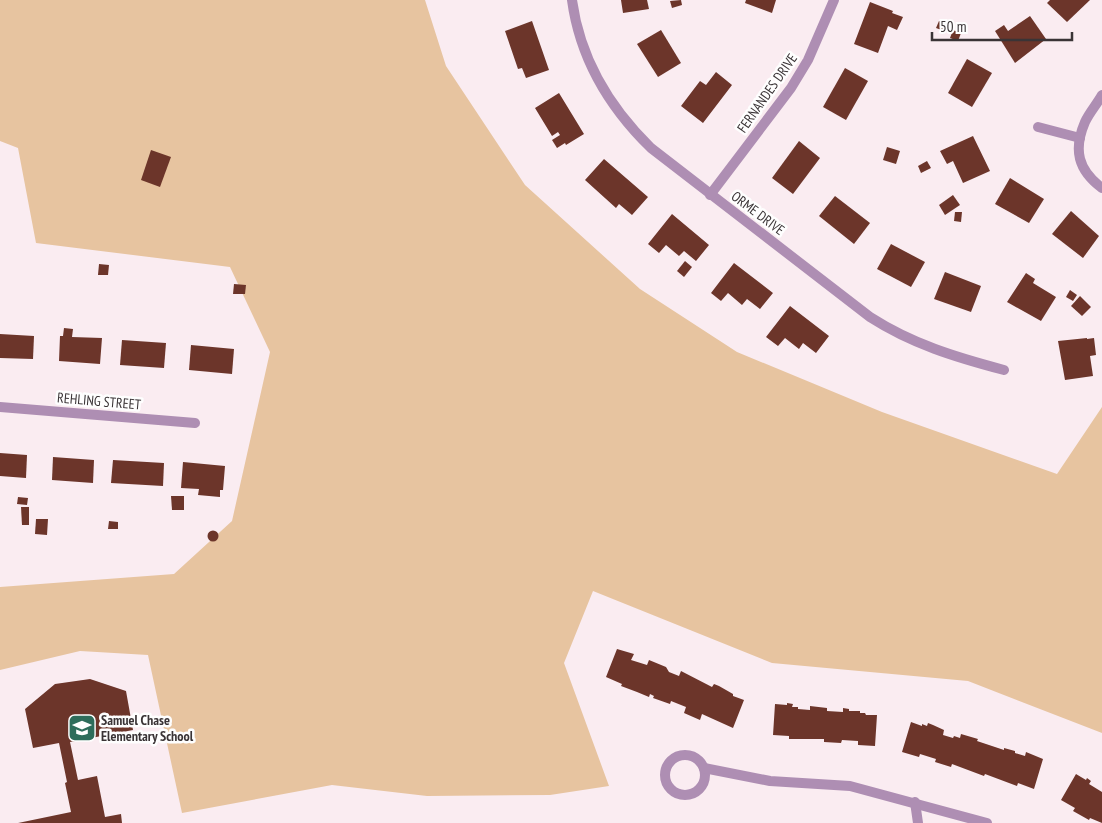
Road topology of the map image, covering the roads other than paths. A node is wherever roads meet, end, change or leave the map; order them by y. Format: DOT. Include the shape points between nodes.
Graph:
graph roads {
  1 [pos="572,0"];
  2 [pos="834,0"];
  3 [pos="1102,95"];
  4 [pos="1038,127"];
  5 [pos="1080,138"];
  6 [pos="1102,188"];
  7 [pos="710,195"];
  8 [pos="1004,370"];
  9 [pos="0,407"];
  10 [pos="195,423"];
  11 [pos="704,768"];
  12 [pos="915,802"];
  13 [pos="918,823"];
  14 [pos="987,823"];
  1 -- 7 [label="street, ORME DRIVE" via="595,76 606,95 646,142"];
  2 -- 7 [label="street, FERNANDES DRIVE" via="808,60 795,81"];
  3 -- 5 [label="street" via="1085,122"];
  4 -- 5 [label="street"];
  5 -- 6 [label="street" via="1082,169"];
  7 -- 8 [label="street, ORME DRIVE" via="894,332 927,347"];
  9 -- 10 [label="street, REHLING STREET"];
  11 -- 11 [label="street" via="690,756 673,759 667,766 667,784 674,793 691,795 703,784"];
  11 -- 12 [label="street" via="770,781 850,786"];
  12 -- 13 [label="street"];
  12 -- 14 [label="street"];
}
